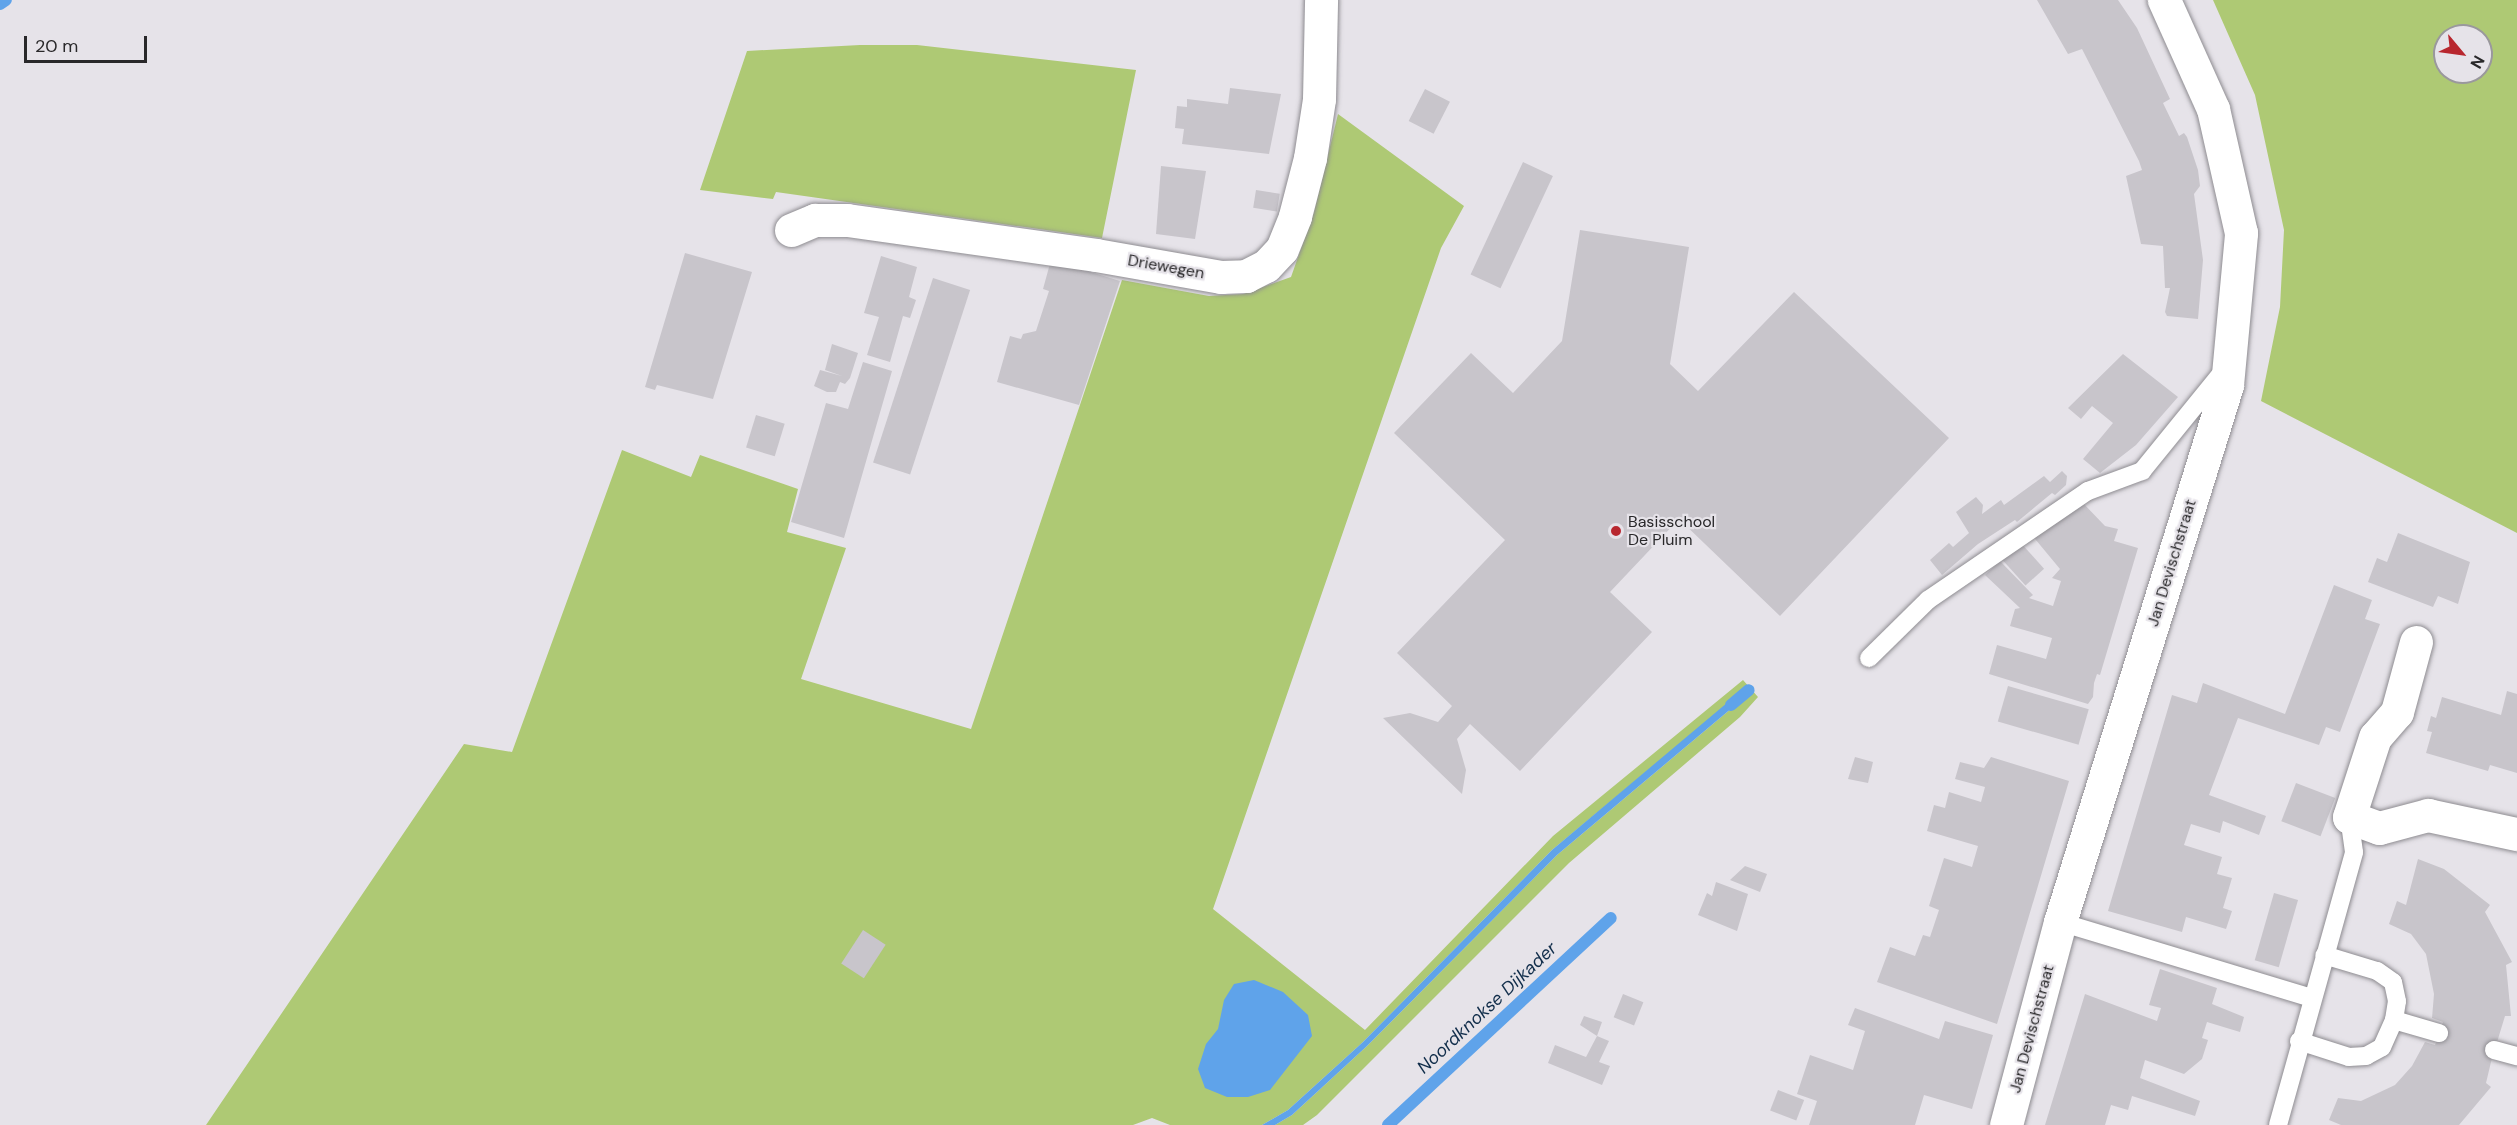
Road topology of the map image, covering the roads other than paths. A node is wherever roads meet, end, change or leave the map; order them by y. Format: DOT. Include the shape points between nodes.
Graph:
graph roads {
  1 [pos="1321,0"];
  2 [pos="2164,0"];
  3 [pos="791,230"];
  4 [pos="2229,364"];
  5 [pos="2416,642"];
  6 [pos="1869,658"];
  7 [pos="2349,817"];
  8 [pos="2517,834"];
  9 [pos="2060,922"];
  10 [pos="2324,955"];
  11 [pos="2312,998"];
  12 [pos="2394,1020"];
  13 [pos="2439,1033"];
  14 [pos="2300,1041"];
  15 [pos="2494,1050"];
  16 [pos="2517,1056"];
  17 [pos="2006,1125"];
  18 [pos="2278,1125"];
  1 -- 3 [label="street, Driewegen" via="1319,99 1301,193 1282,249 1266,266 1246,276 1221,277 847,220 815,220"];
  2 -- 4 [label="street, Jan Devischstraat" via="2213,109 2241,233"];
  4 -- 6 [label="lane" via="2142,471 2088,491 1928,600"];
  4 -- 9 [label="street, Jan Devischstraat" via="2227,385"];
  5 -- 7 [label="street" via="2397,712 2375,737"];
  7 -- 8 [label="street" via="2379,828 2428,814"];
  7 -- 10 [label="lane" via="2355,852"];
  9 -- 11 [label="lane"];
  9 -- 17 [label="street, Jan Devischstraat"];
  10 -- 11 [label="lane"];
  10 -- 12 [label="lane" via="2377,971 2393,982 2397,1002"];
  11 -- 14 [label="lane"];
  12 -- 13 [label="lane"];
  12 -- 14 [label="lane" via="2382,1047 2366,1056 2349,1057"];
  14 -- 18 [label="lane"];
  15 -- 16 [label="lane"];
}
